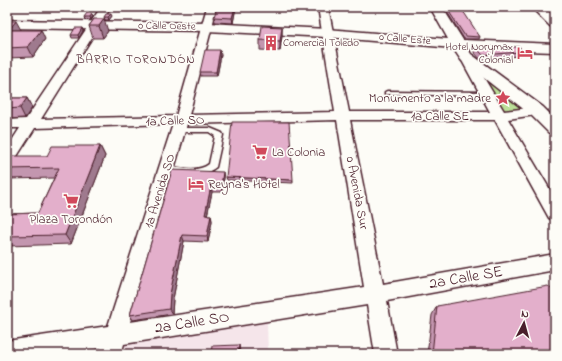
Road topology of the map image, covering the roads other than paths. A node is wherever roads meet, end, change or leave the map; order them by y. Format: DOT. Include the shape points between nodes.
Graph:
graph roads {
  1 [pos="106,7"];
  2 [pos="212,7"];
  3 [pos="323,7"];
  4 [pos="436,7"];
  5 [pos="536,7"];
  6 [pos="555,23"];
  7 [pos="7,24"];
  8 [pos="94,25"];
  9 [pos="207,27"];
  10 [pos="327,33"];
  11 [pos="555,48"];
  12 [pos="463,50"];
  13 [pos="387,93"];
  14 [pos="487,94"];
  15 [pos="537,111"];
  16 [pos="342,116"];
  17 [pos="499,116"];
  18 [pos="7,124"];
  19 [pos="30,125"];
  20 [pos="180,125"];
  21 [pos="555,129"];
  22 [pos="7,160"];
  23 [pos="167,169"];
  24 [pos="555,213"];
  25 [pos="555,262"];
  26 [pos="376,294"];
  27 [pos="112,344"];
  28 [pos="7,352"];
  29 [pos="386,354"];
  1 -- 8 [label="street"];
  2 -- 9 [label="street, 1a Avenida SO"];
  3 -- 10 [label="street, 0 Avenida Sur"];
  4 -- 12 [label="street"];
  5 -- 6 [label="street"];
  7 -- 8 [label="street, 0 Calle Oeste"];
  8 -- 9 [label="street, 0 Calle Oeste"];
  8 -- 19 [label="street"];
  9 -- 10 [label="street, 0 Calle Oeste"];
  9 -- 20 [label="street, 1a Avenida SO"];
  10 -- 12 [label="street, 0 Calle Este"];
  10 -- 16 [label="street, 0 Avenida Sur"];
  11 -- 12 [label="street, 0 Calle Este"];
  12 -- 14 [label="street"];
  12 -- 15 [label="street"];
  13 -- 14 [label="lane"];
  14 -- 17 [label="street"];
  15 -- 17 [label="street, 1a Calle SE"];
  15 -- 21 [label="street"];
  16 -- 17 [label="street, 1a Calle SE"];
  16 -- 20 [label="street, 1a Calle SO"];
  16 -- 26 [label="street, 0 Avenida Sur"];
  17 -- 24 [label="street"];
  18 -- 19 [label="street, 1a Calle SO"];
  19 -- 20 [label="street, 1a Calle SO"];
  19 -- 22 [label="street"];
  20 -- 23 [label="street, 1a Avenida SO"];
  20 -- 23 [label="lane" via="210,130 218,135 213,165 202,171"];
  23 -- 27 [label="street, 1a Avenida SO"];
  25 -- 26 [label="street, 2a Calle SE"];
  26 -- 27 [label="street, 2a Calle SO"];
  26 -- 29 [label="street, 0 Avenida Sur"];
  27 -- 28 [label="street, 2a Calle SO"];
}
